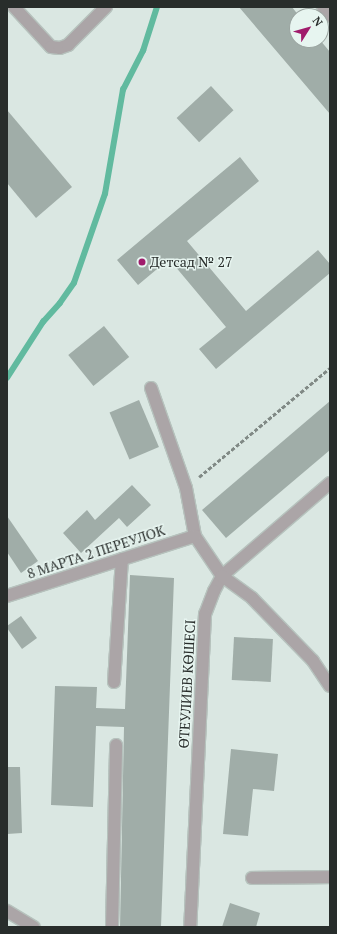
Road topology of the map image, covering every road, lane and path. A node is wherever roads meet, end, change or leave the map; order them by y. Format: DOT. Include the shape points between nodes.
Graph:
graph roads {
  1 [pos="14,7"];
  2 [pos="106,7"];
  3 [pos="323,7"];
  4 [pos="330,16"];
  5 [pos="330,368"];
  6 [pos="151,388"];
  7 [pos="330,483"];
  8 [pos="186,488"];
  9 [pos="195,536"];
  10 [pos="122,559"];
  11 [pos="222,576"];
  12 [pos="7,596"];
  13 [pos="114,682"];
  14 [pos="330,686"];
  15 [pos="116,745"];
  16 [pos="330,877"];
  17 [pos="252,878"];
  18 [pos="7,911"];
  19 [pos="34,927"];
  20 [pos="112,927"];
  21 [pos="190,927"];
  1 -- 2 [label="street" via="51,47 60,48 68,45"];
  3 -- 4 [label="street"];
  5 -- 8 [label="path"];
  6 -- 8 [label="street"];
  7 -- 11 [label="street"];
  8 -- 9 [label="street"];
  9 -- 10 [label="street, 8 МАРТА 2 ПЕРЕУЛОК"];
  9 -- 11 [label="street"];
  10 -- 12 [label="street, 8 МАРТА 2 ПЕРЕУЛОК"];
  10 -- 13 [label="street"];
  11 -- 14 [label="street" via="252,598 314,661"];
  11 -- 21 [label="street, ӨТЕУЛИЕВ КӨШЕСІ" via="205,614"];
  15 -- 20 [label="street"];
  16 -- 17 [label="street"];
  18 -- 19 [label="street"];
}
